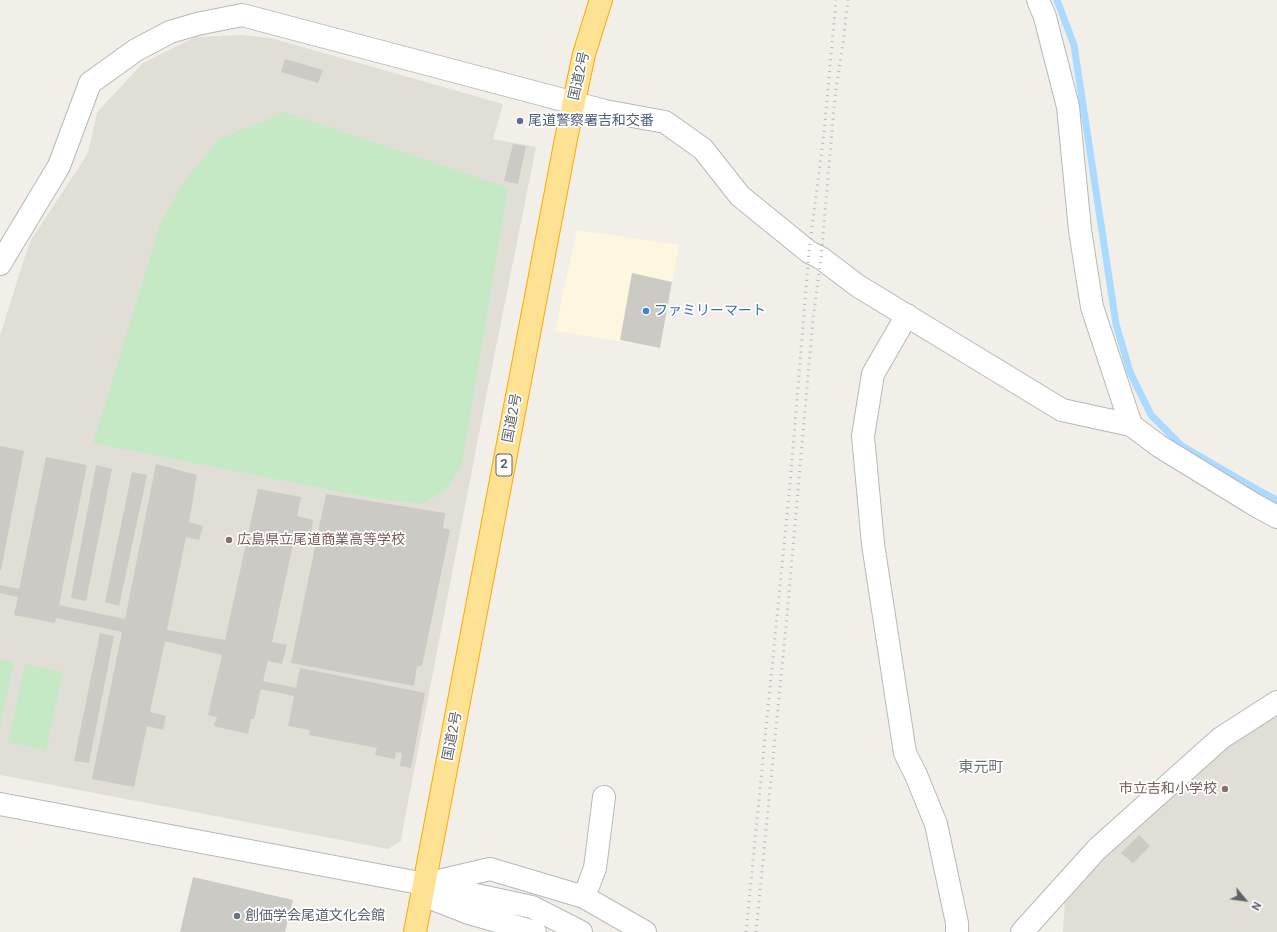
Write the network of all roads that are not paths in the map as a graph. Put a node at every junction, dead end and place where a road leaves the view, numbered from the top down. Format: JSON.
{"nodes":[{"id":1,"x":601,"y":0,"type":"edge"},
{"id":2,"x":1038,"y":0,"type":"edge"},
{"id":3,"x":244,"y":8,"type":"edge"},
{"id":4,"x":574,"y":102,"type":"junction"},
{"id":5,"x":0,"y":264,"type":"edge"},
{"id":6,"x":907,"y":315,"type":"junction"},
{"id":7,"x":1131,"y":425,"type":"junction"},
{"id":8,"x":1277,"y":517,"type":"edge"},
{"id":9,"x":1277,"y":702,"type":"edge"},
{"id":10,"x":604,"y":796,"type":"dead end"},
{"id":11,"x":0,"y":804,"type":"edge"},
{"id":12,"x":425,"y":884,"type":"junction"},
{"id":13,"x":584,"y":897,"type":"junction"},
{"id":14,"x":415,"y":932,"type":"edge"},
{"id":15,"x":534,"y":932,"type":"edge"},
{"id":16,"x":581,"y":932,"type":"edge"},
{"id":17,"x":645,"y":932,"type":"edge"},
{"id":18,"x":957,"y":932,"type":"edge"},
{"id":19,"x":1022,"y":932,"type":"edge"}],
"edges":[{"from":1,"to":4,"type":"highway","name":"国道2号","number":"2"},
{"from":2,"to":7,"type":"street"},
{"from":3,"to":4,"type":"street"},
{"from":3,"to":5,"type":"street"},
{"from":4,"to":6,"type":"street"},
{"from":4,"to":12,"type":"highway","name":"国道2号","number":"2"},
{"from":6,"to":7,"type":"street"},
{"from":6,"to":18,"type":"street"},
{"from":7,"to":8,"type":"street"},
{"from":9,"to":19,"type":"street"},
{"from":10,"to":13,"type":"street"},
{"from":11,"to":12,"type":"street"},
{"from":12,"to":13,"type":"street"},
{"from":12,"to":14,"type":"highway","name":"国道2号","number":"2"},
{"from":12,"to":15,"type":"street"},
{"from":12,"to":16,"type":"street"},
{"from":13,"to":17,"type":"street"}]}
